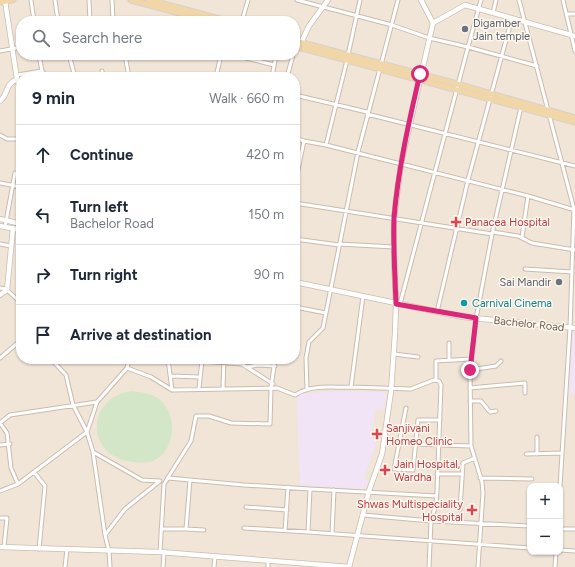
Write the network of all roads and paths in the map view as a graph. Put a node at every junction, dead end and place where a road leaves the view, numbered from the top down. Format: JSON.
{"nodes":[{"id":1,"x":13,"y":0,"type":"edge"},
{"id":2,"x":31,"y":0,"type":"edge"},
{"id":3,"x":55,"y":0,"type":"edge"},
{"id":4,"x":89,"y":0,"type":"edge"},
{"id":5,"x":112,"y":0,"type":"edge"},
{"id":6,"x":133,"y":0,"type":"edge"},
{"id":7,"x":149,"y":0,"type":"edge"},
{"id":8,"x":248,"y":0,"type":"edge"},
{"id":9,"x":297,"y":0,"type":"edge"},
{"id":10,"x":328,"y":0,"type":"edge"},
{"id":11,"x":360,"y":0,"type":"edge"},
{"id":12,"x":398,"y":0,"type":"edge"},
{"id":13,"x":421,"y":0,"type":"edge"},
{"id":14,"x":462,"y":0,"type":"edge"},
{"id":15,"x":480,"y":0,"type":"edge"},
{"id":16,"x":496,"y":0,"type":"edge"},
{"id":17,"x":519,"y":0,"type":"edge"},
{"id":18,"x":563,"y":0,"type":"edge"},
{"id":19,"x":3,"y":2,"type":"edge"},
{"id":20,"x":465,"y":5,"type":"junction"},
{"id":21,"x":322,"y":7,"type":"junction"},
{"id":22,"x":478,"y":9,"type":"junction"},
{"id":23,"x":493,"y":13,"type":"junction"},
{"id":24,"x":567,"y":14,"type":"junction"},
{"id":25,"x":575,"y":14,"type":"edge"},
{"id":26,"x":33,"y":16,"type":"edge"},
{"id":27,"x":57,"y":16,"type":"edge"},
{"id":28,"x":90,"y":16,"type":"edge"},
{"id":29,"x":112,"y":16,"type":"edge"},
{"id":30,"x":191,"y":16,"type":"edge"},
{"id":31,"x":208,"y":16,"type":"edge"},
{"id":32,"x":243,"y":16,"type":"edge"},
{"id":33,"x":356,"y":16,"type":"junction"},
{"id":34,"x":512,"y":18,"type":"junction"},
{"id":35,"x":525,"y":22,"type":"junction"},
{"id":36,"x":434,"y":23,"type":"junction"},
{"id":37,"x":392,"y":25,"type":"junction"},
{"id":38,"x":573,"y":35,"type":"edge"},
{"id":39,"x":429,"y":38,"type":"junction"},
{"id":40,"x":301,"y":43,"type":"joint"},
{"id":41,"x":300,"y":46,"type":"edge"},
{"id":42,"x":468,"y":47,"type":"junction"},
{"id":43,"x":16,"y":48,"type":"edge"},
{"id":44,"x":13,"y":49,"type":"junction"},
{"id":45,"x":0,"y":51,"type":"edge"},
{"id":46,"x":575,"y":51,"type":"edge"},
{"id":47,"x":502,"y":56,"type":"junction"},
{"id":48,"x":348,"y":57,"type":"junction"},
{"id":49,"x":40,"y":60,"type":"edge"},
{"id":50,"x":71,"y":60,"type":"edge"},
{"id":51,"x":126,"y":60,"type":"edge"},
{"id":52,"x":220,"y":60,"type":"edge"},
{"id":53,"x":254,"y":60,"type":"edge"},
{"id":54,"x":275,"y":60,"type":"edge"},
{"id":55,"x":291,"y":60,"type":"edge"},
{"id":56,"x":274,"y":65,"type":"junction"},
{"id":57,"x":380,"y":66,"type":"junction"},
{"id":58,"x":537,"y":66,"type":"junction"},
{"id":59,"x":42,"y":71,"type":"joint"},
{"id":60,"x":38,"y":72,"type":"edge"},
{"id":61,"x":74,"y":72,"type":"edge"},
{"id":62,"x":128,"y":72,"type":"edge"},
{"id":63,"x":217,"y":72,"type":"edge"},
{"id":64,"x":273,"y":72,"type":"edge"},
{"id":65,"x":288,"y":72,"type":"edge"},
{"id":66,"x":420,"y":76,"type":"junction"},
{"id":67,"x":16,"y":78,"type":"joint"},
{"id":68,"x":457,"y":86,"type":"junction"},
{"id":69,"x":300,"y":96,"type":"edge"},
{"id":70,"x":491,"y":96,"type":"junction"},
{"id":71,"x":0,"y":101,"type":"edge"},
{"id":72,"x":335,"y":105,"type":"junction"},
{"id":73,"x":521,"y":107,"type":"junction"},
{"id":74,"x":367,"y":113,"type":"junction"},
{"id":75,"x":549,"y":113,"type":"junction"},
{"id":76,"x":575,"y":118,"type":"edge"},
{"id":77,"x":575,"y":122,"type":"edge"},
{"id":78,"x":409,"y":125,"type":"junction"},
{"id":79,"x":444,"y":133,"type":"junction"},
{"id":80,"x":0,"y":135,"type":"edge"},
{"id":81,"x":16,"y":139,"type":"edge"},
{"id":82,"x":300,"y":140,"type":"edge"},
{"id":83,"x":304,"y":141,"type":"junction"},
{"id":84,"x":479,"y":141,"type":"junction"},
{"id":85,"x":326,"y":145,"type":"junction"},
{"id":86,"x":510,"y":149,"type":"junction"},
{"id":87,"x":358,"y":152,"type":"junction"},
{"id":88,"x":300,"y":160,"type":"edge"},
{"id":89,"x":562,"y":162,"type":"junction"},
{"id":90,"x":401,"y":163,"type":"junction"},
{"id":91,"x":575,"y":166,"type":"edge"},
{"id":92,"x":435,"y":171,"type":"junction"},
{"id":93,"x":16,"y":173,"type":"edge"},
{"id":94,"x":468,"y":180,"type":"junction"},
{"id":95,"x":0,"y":183,"type":"edge"},
{"id":96,"x":13,"y":186,"type":"junction"},
{"id":97,"x":16,"y":186,"type":"edge"},
{"id":98,"x":502,"y":189,"type":"junction"},
{"id":99,"x":528,"y":196,"type":"junction"},
{"id":100,"x":300,"y":204,"type":"edge"},
{"id":101,"x":575,"y":209,"type":"edge"},
{"id":102,"x":345,"y":212,"type":"junction"},
{"id":103,"x":394,"y":218,"type":"junction"},
{"id":104,"x":0,"y":220,"type":"edge"},
{"id":105,"x":6,"y":221,"type":"junction"},
{"id":106,"x":421,"y":222,"type":"junction"},
{"id":107,"x":16,"y":223,"type":"edge"},
{"id":108,"x":3,"y":226,"type":"edge"},
{"id":109,"x":13,"y":228,"type":"junction"},
{"id":110,"x":456,"y":228,"type":"junction"},
{"id":111,"x":16,"y":229,"type":"edge"},
{"id":112,"x":492,"y":233,"type":"junction"},
{"id":113,"x":522,"y":237,"type":"junction"},
{"id":114,"x":300,"y":240,"type":"edge"},
{"id":115,"x":0,"y":244,"type":"edge"},
{"id":116,"x":339,"y":244,"type":"junction"},
{"id":117,"x":11,"y":246,"type":"junction"},
{"id":118,"x":394,"y":247,"type":"junction"},
{"id":119,"x":574,"y":250,"type":"edge"},
{"id":120,"x":525,"y":270,"type":"dead end"},
{"id":121,"x":572,"y":272,"type":"junction"},
{"id":122,"x":300,"y":283,"type":"edge"},
{"id":123,"x":0,"y":288,"type":"edge"},
{"id":124,"x":7,"y":289,"type":"junction"},
{"id":125,"x":330,"y":289,"type":"junction"},
{"id":126,"x":0,"y":295,"type":"edge"},
{"id":127,"x":363,"y":296,"type":"junction"},
{"id":128,"x":16,"y":297,"type":"edge"},
{"id":129,"x":398,"y":304,"type":"junction"},
{"id":130,"x":300,"y":309,"type":"edge"},
{"id":131,"x":437,"y":312,"type":"junction"},
{"id":132,"x":326,"y":313,"type":"junction"},
{"id":133,"x":476,"y":318,"type":"junction"},
{"id":134,"x":572,"y":328,"type":"edge"},
{"id":135,"x":449,"y":343,"type":"dead end"},
{"id":136,"x":16,"y":344,"type":"edge"},
{"id":137,"x":394,"y":354,"type":"junction"},
{"id":138,"x":418,"y":357,"type":"dead end"},
{"id":139,"x":0,"y":358,"type":"edge"},
{"id":140,"x":471,"y":359,"type":"junction"},
{"id":141,"x":450,"y":360,"type":"junction"},
{"id":142,"x":501,"y":361,"type":"dead end"},
{"id":143,"x":56,"y":364,"type":"edge"},
{"id":144,"x":128,"y":364,"type":"edge"},
{"id":145,"x":169,"y":364,"type":"edge"},
{"id":146,"x":202,"y":364,"type":"edge"},
{"id":147,"x":224,"y":364,"type":"edge"},
{"id":148,"x":242,"y":364,"type":"edge"},
{"id":149,"x":275,"y":366,"type":"joint"},
{"id":150,"x":247,"y":367,"type":"junction"},
{"id":151,"x":127,"y":368,"type":"junction"},
{"id":152,"x":470,"y":370,"type":"junction"},
{"id":153,"x":170,"y":376,"type":"junction"},
{"id":154,"x":200,"y":377,"type":"junction"},
{"id":155,"x":436,"y":380,"type":"junction"},
{"id":156,"x":273,"y":384,"type":"junction"},
{"id":157,"x":199,"y":388,"type":"junction"},
{"id":158,"x":223,"y":388,"type":"junction"},
{"id":159,"x":271,"y":388,"type":"junction"},
{"id":160,"x":277,"y":388,"type":"junction"},
{"id":161,"x":352,"y":388,"type":"junction"},
{"id":162,"x":470,"y":388,"type":"junction"},
{"id":163,"x":392,"y":389,"type":"junction"},
{"id":164,"x":172,"y":390,"type":"junction"},
{"id":165,"x":307,"y":390,"type":"junction"},
{"id":166,"x":525,"y":393,"type":"dead end"},
{"id":167,"x":470,"y":401,"type":"junction"},
{"id":168,"x":97,"y":402,"type":"junction"},
{"id":169,"x":73,"y":405,"type":"junction"},
{"id":170,"x":406,"y":408,"type":"dead end"},
{"id":171,"x":496,"y":411,"type":"dead end"},
{"id":172,"x":440,"y":420,"type":"junction"},
{"id":173,"x":0,"y":423,"type":"edge"},
{"id":174,"x":87,"y":432,"type":"junction"},
{"id":175,"x":537,"y":437,"type":"dead end"},
{"id":176,"x":384,"y":443,"type":"junction"},
{"id":177,"x":10,"y":444,"type":"junction"},
{"id":178,"x":400,"y":444,"type":"junction"},
{"id":179,"x":0,"y":445,"type":"edge"},
{"id":180,"x":416,"y":445,"type":"junction"},
{"id":181,"x":439,"y":445,"type":"junction"},
{"id":182,"x":471,"y":446,"type":"junction"},
{"id":183,"x":93,"y":452,"type":"junction"},
{"id":184,"x":562,"y":452,"type":"junction"},
{"id":185,"x":526,"y":454,"type":"dead end"},
{"id":186,"x":537,"y":454,"type":"junction"},
{"id":187,"x":475,"y":458,"type":"junction"},
{"id":188,"x":34,"y":472,"type":"junction"},
{"id":189,"x":437,"y":474,"type":"junction"},
{"id":190,"x":462,"y":474,"type":"junction"},
{"id":191,"x":480,"y":478,"type":"junction"},
{"id":192,"x":532,"y":479,"type":"dead end"},
{"id":193,"x":190,"y":480,"type":"junction"},
{"id":194,"x":560,"y":483,"type":"edge"},
{"id":195,"x":18,"y":484,"type":"junction"},
{"id":196,"x":164,"y":484,"type":"junction"},
{"id":197,"x":288,"y":487,"type":"junction"},
{"id":198,"x":310,"y":489,"type":"junction"},
{"id":199,"x":334,"y":490,"type":"junction"},
{"id":200,"x":0,"y":491,"type":"edge"},
{"id":201,"x":369,"y":491,"type":"junction"},
{"id":202,"x":437,"y":496,"type":"junction"},
{"id":203,"x":246,"y":507,"type":"dead end"},
{"id":204,"x":287,"y":510,"type":"junction"},
{"id":205,"x":460,"y":510,"type":"dead end"},
{"id":206,"x":363,"y":514,"type":"junction"},
{"id":207,"x":0,"y":518,"type":"edge"},
{"id":208,"x":431,"y":521,"type":"junction"},
{"id":209,"x":482,"y":523,"type":"junction"},
{"id":210,"x":527,"y":526,"type":"edge"},
{"id":211,"x":244,"y":528,"type":"dead end"},
{"id":212,"x":161,"y":529,"type":"junction"},
{"id":213,"x":186,"y":529,"type":"junction"},
{"id":214,"x":564,"y":529,"type":"dead end"},
{"id":215,"x":575,"y":529,"type":"edge"},
{"id":216,"x":204,"y":530,"type":"dead end"},
{"id":217,"x":285,"y":531,"type":"junction"},
{"id":218,"x":308,"y":532,"type":"junction"},
{"id":219,"x":332,"y":534,"type":"junction"},
{"id":220,"x":105,"y":535,"type":"junction"},
{"id":221,"x":357,"y":536,"type":"junction"},
{"id":222,"x":430,"y":542,"type":"junction"},
{"id":223,"x":480,"y":545,"type":"junction"},
{"id":224,"x":2,"y":547,"type":"edge"},
{"id":225,"x":527,"y":548,"type":"edge"},
{"id":226,"x":39,"y":549,"type":"junction"},
{"id":227,"x":67,"y":549,"type":"junction"},
{"id":228,"x":563,"y":550,"type":"edge"},
{"id":229,"x":109,"y":551,"type":"junction"},
{"id":230,"x":575,"y":551,"type":"edge"},
{"id":231,"x":162,"y":553,"type":"junction"},
{"id":232,"x":556,"y":555,"type":"edge"},
{"id":233,"x":215,"y":557,"type":"junction"},
{"id":234,"x":268,"y":561,"type":"junction"},
{"id":235,"x":64,"y":567,"type":"edge"},
{"id":236,"x":110,"y":567,"type":"edge"},
{"id":237,"x":164,"y":567,"type":"edge"},
{"id":238,"x":214,"y":567,"type":"edge"},
{"id":239,"x":268,"y":567,"type":"edge"},
{"id":240,"x":349,"y":567,"type":"edge"},
{"id":241,"x":429,"y":567,"type":"edge"},
{"id":242,"x":478,"y":567,"type":"edge"},
{"id":243,"x":555,"y":567,"type":"edge"}],
"edges":[{"from":1,"to":19,"type":"main road"},
{"from":2,"to":26,"type":"street"},
{"from":3,"to":27,"type":"street"},
{"from":4,"to":28,"type":"street"},
{"from":5,"to":29,"type":"street"},
{"from":6,"to":30,"type":"main road"},
{"from":7,"to":31,"type":"main road"},
{"from":8,"to":32,"type":"street"},
{"from":9,"to":21,"type":"street"},
{"from":10,"to":21,"type":"street"},
{"from":11,"to":33,"type":"street"},
{"from":12,"to":37,"type":"street"},
{"from":13,"to":36,"type":"street"},
{"from":14,"to":20,"type":"street"},
{"from":15,"to":22,"type":"street"},
{"from":16,"to":23,"type":"street"},
{"from":17,"to":35,"type":"street"},
{"from":18,"to":24,"type":"street"},
{"from":19,"to":44,"type":"street"},
{"from":20,"to":22,"type":"street"},
{"from":20,"to":36,"type":"street"},
{"from":21,"to":33,"type":"street"},
{"from":21,"to":40,"type":"street"},
{"from":22,"to":23,"type":"street"},
{"from":22,"to":42,"type":"street"},
{"from":23,"to":34,"type":"street"},
{"from":24,"to":25,"type":"street"},
{"from":24,"to":38,"type":"street"},
{"from":33,"to":37,"type":"street"},
{"from":33,"to":48,"type":"street"},
{"from":34,"to":35,"type":"street"},
{"from":34,"to":47,"type":"street"},
{"from":35,"to":38,"type":"street"},
{"from":35,"to":58,"type":"street"},
{"from":36,"to":39,"type":"street"},
{"from":37,"to":39,"type":"street"},
{"from":37,"to":57,"type":"street"},
{"from":38,"to":46,"type":"street"},
{"from":39,"to":42,"type":"street"},
{"from":39,"to":66,"type":"street"},
{"from":40,"to":48,"type":"main road"},
{"from":41,"to":48,"type":"main road"},
{"from":42,"to":47,"type":"street"},
{"from":42,"to":68,"type":"street"},
{"from":43,"to":44,"type":"street"},
{"from":44,"to":45,"type":"street"},
{"from":44,"to":67,"type":"street"},
{"from":47,"to":58,"type":"street"},
{"from":47,"to":70,"type":"street"},
{"from":48,"to":57,"type":"main road"},
{"from":48,"to":72,"type":"street"},
{"from":49,"to":59,"type":"street"},
{"from":50,"to":61,"type":"street"},
{"from":51,"to":62,"type":"street"},
{"from":52,"to":63,"type":"street"},
{"from":53,"to":56,"type":"street"},
{"from":54,"to":56,"type":"street"},
{"from":55,"to":65,"type":"street"},
{"from":56,"to":64,"type":"street"},
{"from":57,"to":66,"type":"main road"},
{"from":57,"to":74,"type":"street"},
{"from":58,"to":75,"type":"street"},
{"from":59,"to":60,"type":"street"},
{"from":66,"to":68,"type":"main road"},
{"from":66,"to":78,"type":"street"},
{"from":67,"to":71,"type":"street"},
{"from":68,"to":70,"type":"main road"},
{"from":68,"to":79,"type":"street"},
{"from":69,"to":72,"type":"street"},
{"from":70,"to":73,"type":"main road"},
{"from":70,"to":75,"type":"main road"},
{"from":70,"to":84,"type":"street"},
{"from":72,"to":74,"type":"street"},
{"from":72,"to":85,"type":"street"},
{"from":73,"to":75,"type":"main road"},
{"from":73,"to":86,"type":"street"},
{"from":74,"to":78,"type":"street"},
{"from":74,"to":87,"type":"street"},
{"from":75,"to":76,"type":"main road"},
{"from":75,"to":77,"type":"main road"},
{"from":75,"to":89,"type":"street"},
{"from":78,"to":79,"type":"street"},
{"from":78,"to":90,"type":"street"},
{"from":79,"to":84,"type":"street"},
{"from":79,"to":92,"type":"street"},
{"from":80,"to":81,"type":"street"},
{"from":82,"to":83,"type":"street"},
{"from":83,"to":85,"type":"street"},
{"from":83,"to":88,"type":"street"},
{"from":84,"to":86,"type":"street"},
{"from":84,"to":94,"type":"street"},
{"from":85,"to":87,"type":"street"},
{"from":86,"to":89,"type":"street"},
{"from":86,"to":98,"type":"street"},
{"from":87,"to":90,"type":"street"},
{"from":87,"to":102,"type":"street"},
{"from":89,"to":91,"type":"street"},
{"from":89,"to":101,"type":"street"},
{"from":90,"to":92,"type":"street"},
{"from":90,"to":103,"type":"street"},
{"from":92,"to":94,"type":"street"},
{"from":92,"to":106,"type":"street"},
{"from":93,"to":96,"type":"street"},
{"from":94,"to":98,"type":"street"},
{"from":94,"to":110,"type":"street"},
{"from":95,"to":96,"type":"street"},
{"from":96,"to":97,"type":"street"},
{"from":96,"to":105,"type":"street"},
{"from":98,"to":99,"type":"street"},
{"from":98,"to":112,"type":"street"},
{"from":99,"to":101,"type":"street"},
{"from":99,"to":113,"type":"street"},
{"from":100,"to":102,"type":"street"},
{"from":101,"to":119,"type":"street"},
{"from":102,"to":103,"type":"street"},
{"from":102,"to":116,"type":"street"},
{"from":103,"to":106,"type":"street"},
{"from":103,"to":118,"type":"street"},
{"from":104,"to":105,"type":"street"},
{"from":105,"to":107,"type":"street"},
{"from":105,"to":108,"type":"street"},
{"from":106,"to":110,"type":"street"},
{"from":106,"to":129,"type":"street"},
{"from":108,"to":109,"type":"street"},
{"from":109,"to":111,"type":"street"},
{"from":109,"to":117,"type":"street"},
{"from":110,"to":112,"type":"street"},
{"from":110,"to":131,"type":"street"},
{"from":112,"to":113,"type":"street"},
{"from":112,"to":133,"type":"street"},
{"from":113,"to":119,"type":"street"},
{"from":114,"to":116,"type":"street"},
{"from":115,"to":117,"type":"street"},
{"from":116,"to":118,"type":"street"},
{"from":116,"to":125,"type":"street"},
{"from":117,"to":124,"type":"street"},
{"from":118,"to":129,"type":"street"},
{"from":119,"to":121,"type":"street"},
{"from":120,"to":121,"type":"street"},
{"from":121,"to":134,"type":"street"},
{"from":122,"to":125,"type":"street","name":"Bachelor Road"},
{"from":123,"to":124,"type":"street"},
{"from":124,"to":126,"type":"street"},
{"from":124,"to":128,"type":"street"},
{"from":125,"to":127,"type":"street","name":"Bachelor Road"},
{"from":125,"to":132,"type":"street"},
{"from":127,"to":129,"type":"street","name":"Bachelor Road"},
{"from":127,"to":161,"type":"street"},
{"from":129,"to":131,"type":"street","name":"Bachelor Road"},
{"from":129,"to":137,"type":"street"},
{"from":130,"to":132,"type":"street"},
{"from":131,"to":133,"type":"street","name":"Bachelor Road"},
{"from":132,"to":165,"type":"street"},
{"from":133,"to":134,"type":"street","name":"Bachelor Road"},
{"from":133,"to":140,"type":"street"},
{"from":134,"to":184,"type":"street"},
{"from":135,"to":141,"type":"street"},
{"from":136,"to":139,"type":"street"},
{"from":137,"to":138,"type":"street"},
{"from":137,"to":163,"type":"street"},
{"from":140,"to":141,"type":"street"},
{"from":140,"to":152,"type":"street"},
{"from":141,"to":155,"type":"street"},
{"from":142,"to":152,"type":"street"},
{"from":143,"to":169,"type":"street"},
{"from":144,"to":151,"type":"street"},
{"from":145,"to":153,"type":"street"},
{"from":146,"to":154,"type":"street"},
{"from":147,"to":158,"type":"street"},
{"from":148,"to":150,"type":"street"},
{"from":149,"to":150,"type":"street"},
{"from":149,"to":156,"type":"street"},
{"from":150,"to":156,"type":"street"},
{"from":151,"to":164,"type":"street"},
{"from":151,"to":168,"type":"street"},
{"from":152,"to":162,"type":"street"},
{"from":153,"to":154,"type":"street"},
{"from":153,"to":164,"type":"street"},
{"from":154,"to":157,"type":"street"},
{"from":155,"to":163,"type":"street"},
{"from":155,"to":172,"type":"street"},
{"from":156,"to":159,"type":"street"},
{"from":156,"to":160,"type":"street"},
{"from":157,"to":158,"type":"street"},
{"from":157,"to":164,"type":"street"},
{"from":158,"to":159,"type":"street"},
{"from":159,"to":160,"type":"street"},
{"from":159,"to":196,"type":"street"},
{"from":160,"to":165,"type":"street"},
{"from":161,"to":163,"type":"street"},
{"from":161,"to":165,"type":"street"},
{"from":162,"to":166,"type":"street"},
{"from":162,"to":167,"type":"street"},
{"from":163,"to":176,"type":"street"},
{"from":167,"to":171,"type":"street"},
{"from":167,"to":182,"type":"street"},
{"from":168,"to":169,"type":"street"},
{"from":168,"to":174,"type":"street"},
{"from":169,"to":173,"type":"street"},
{"from":169,"to":174,"type":"street"},
{"from":170,"to":178,"type":"street"},
{"from":172,"to":180,"type":"street"},
{"from":172,"to":181,"type":"street"},
{"from":173,"to":177,"type":"street"},
{"from":174,"to":183,"type":"street"},
{"from":174,"to":188,"type":"street"},
{"from":175,"to":186,"type":"street"},
{"from":176,"to":178,"type":"street"},
{"from":176,"to":201,"type":"street"},
{"from":177,"to":179,"type":"street"},
{"from":177,"to":195,"type":"street"},
{"from":178,"to":180,"type":"street"},
{"from":178,"to":180,"type":"street"},
{"from":180,"to":181,"type":"street"},
{"from":181,"to":182,"type":"street"},
{"from":181,"to":189,"type":"street"},
{"from":182,"to":187,"type":"street"},
{"from":183,"to":220,"type":"street"},
{"from":183,"to":220,"type":"street"},
{"from":184,"to":186,"type":"street"},
{"from":184,"to":194,"type":"street"},
{"from":185,"to":186,"type":"street"},
{"from":187,"to":190,"type":"street"},
{"from":187,"to":191,"type":"street"},
{"from":188,"to":195,"type":"street"},
{"from":188,"to":226,"type":"street"},
{"from":189,"to":190,"type":"street"},
{"from":189,"to":202,"type":"street"},
{"from":190,"to":205,"type":"street"},
{"from":191,"to":192,"type":"street"},
{"from":191,"to":209,"type":"street"},
{"from":193,"to":196,"type":"street"},
{"from":193,"to":197,"type":"street"},
{"from":193,"to":213,"type":"street"},
{"from":195,"to":200,"type":"street"},
{"from":196,"to":212,"type":"street"},
{"from":197,"to":198,"type":"street"},
{"from":197,"to":204,"type":"street"},
{"from":198,"to":199,"type":"street"},
{"from":198,"to":218,"type":"street"},
{"from":199,"to":201,"type":"street"},
{"from":199,"to":219,"type":"street"},
{"from":201,"to":202,"type":"street"},
{"from":201,"to":206,"type":"street"},
{"from":202,"to":208,"type":"street"},
{"from":203,"to":204,"type":"street"},
{"from":204,"to":217,"type":"street"},
{"from":206,"to":208,"type":"street"},
{"from":206,"to":221,"type":"street"},
{"from":207,"to":224,"type":"street"},
{"from":208,"to":209,"type":"street"},
{"from":208,"to":222,"type":"street"},
{"from":209,"to":210,"type":"street"},
{"from":209,"to":223,"type":"street"},
{"from":211,"to":217,"type":"street"},
{"from":212,"to":213,"type":"street"},
{"from":212,"to":231,"type":"street"},
{"from":213,"to":216,"type":"street"},
{"from":214,"to":215,"type":"street"},
{"from":217,"to":218,"type":"street"},
{"from":218,"to":219,"type":"street"},
{"from":219,"to":221,"type":"street"},
{"from":220,"to":229,"type":"street"},
{"from":221,"to":222,"type":"street"},
{"from":221,"to":240,"type":"street"},
{"from":222,"to":223,"type":"street"},
{"from":222,"to":241,"type":"street"},
{"from":223,"to":225,"type":"street"},
{"from":223,"to":242,"type":"street"},
{"from":224,"to":226,"type":"street"},
{"from":226,"to":227,"type":"street"},
{"from":227,"to":229,"type":"street"},
{"from":227,"to":235,"type":"street"},
{"from":228,"to":230,"type":"street"},
{"from":229,"to":231,"type":"street"},
{"from":229,"to":236,"type":"street"},
{"from":231,"to":233,"type":"street"},
{"from":231,"to":237,"type":"street"},
{"from":232,"to":243,"type":"street"},
{"from":233,"to":234,"type":"street"},
{"from":233,"to":238,"type":"street"},
{"from":234,"to":239,"type":"street"},
{"from":234,"to":240,"type":"street"}]}
